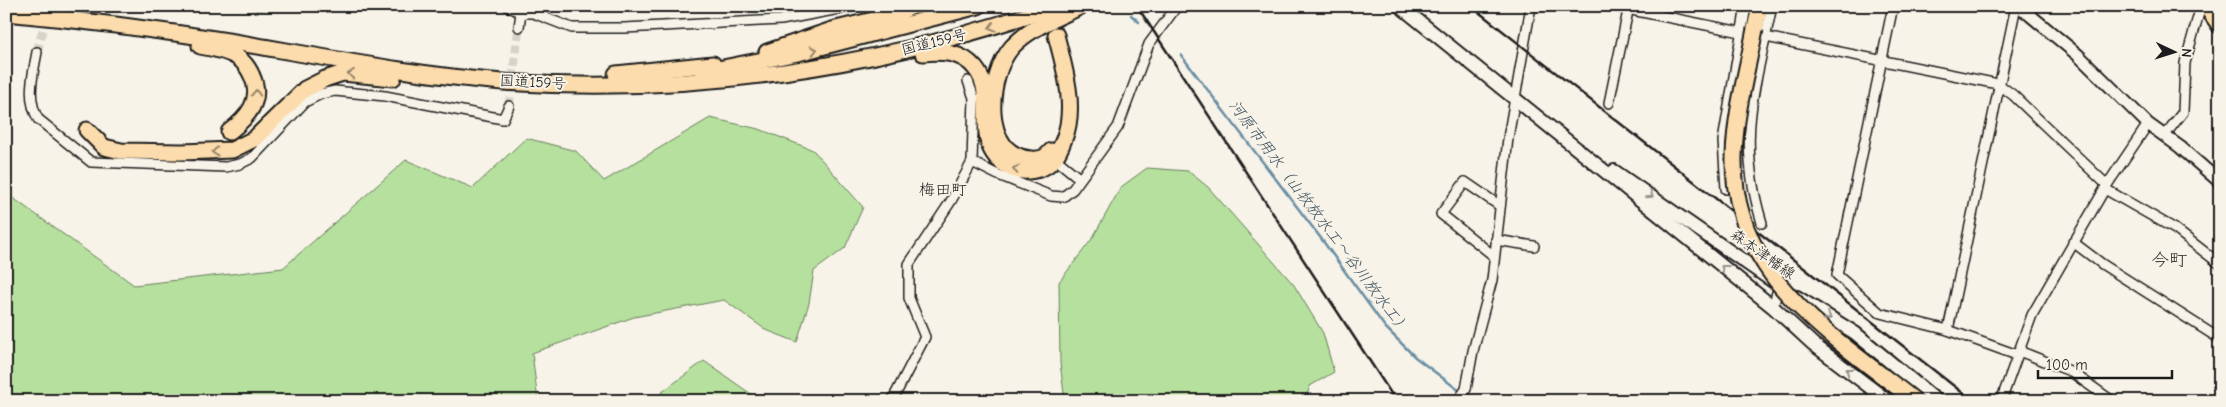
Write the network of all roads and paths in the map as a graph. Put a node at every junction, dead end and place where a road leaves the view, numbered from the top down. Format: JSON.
{"nodes":[{"id":1,"x":508,"y":6,"type":"edge"},
{"id":2,"x":855,"y":6,"type":"edge"},
{"id":3,"x":912,"y":6,"type":"edge"},
{"id":4,"x":978,"y":6,"type":"edge"},
{"id":5,"x":1055,"y":6,"type":"edge"},
{"id":6,"x":1081,"y":6,"type":"edge"},
{"id":7,"x":1177,"y":6,"type":"edge"},
{"id":8,"x":1400,"y":6,"type":"edge"},
{"id":9,"x":1531,"y":6,"type":"edge"},
{"id":10,"x":1612,"y":6,"type":"edge"},
{"id":11,"x":1746,"y":6,"type":"edge"},
{"id":12,"x":1760,"y":6,"type":"edge"},
{"id":13,"x":1772,"y":6,"type":"edge"},
{"id":14,"x":1893,"y":6,"type":"edge"},
{"id":15,"x":2201,"y":6,"type":"edge"},
{"id":16,"x":2206,"y":6,"type":"edge"},
{"id":17,"x":2020,"y":7,"type":"edge"},
{"id":18,"x":1628,"y":8,"type":"edge"},
{"id":19,"x":9,"y":12,"type":"edge"},
{"id":20,"x":521,"y":13,"type":"junction"},
{"id":21,"x":2220,"y":26,"type":"edge"},
{"id":22,"x":519,"y":27,"type":"tunnel mouth"},
{"id":23,"x":1754,"y":33,"type":"junction"},
{"id":24,"x":1053,"y":35,"type":"dead end"},
{"id":25,"x":37,"y":52,"type":"tunnel mouth"},
{"id":26,"x":1881,"y":61,"type":"junction"},
{"id":27,"x":575,"y":79,"type":"junction"},
{"id":28,"x":503,"y":82,"type":"junction"},
{"id":29,"x":968,"y":82,"type":"dead end"},
{"id":30,"x":660,"y":84,"type":"junction"},
{"id":31,"x":1998,"y":84,"type":"junction"},
{"id":32,"x":1515,"y":100,"type":"junction"},
{"id":33,"x":1609,"y":103,"type":"dead end"},
{"id":34,"x":510,"y":106,"type":"dead end"},
{"id":35,"x":2148,"y":124,"type":"junction"},
{"id":36,"x":87,"y":130,"type":"dead end"},
{"id":37,"x":229,"y":132,"type":"dead end"},
{"id":38,"x":2165,"y":135,"type":"junction"},
{"id":39,"x":1566,"y":140,"type":"junction"},
{"id":40,"x":1052,"y":156,"type":"junction"},
{"id":41,"x":972,"y":162,"type":"junction"},
{"id":42,"x":1724,"y":175,"type":"junction"},
{"id":43,"x":1750,"y":175,"type":"junction"},
{"id":44,"x":1079,"y":178,"type":"junction"},
{"id":45,"x":2220,"y":182,"type":"edge"},
{"id":46,"x":2106,"y":187,"type":"junction"},
{"id":47,"x":1726,"y":189,"type":"dead end"},
{"id":48,"x":1500,"y":206,"type":"junction"},
{"id":49,"x":1762,"y":223,"type":"dead end"},
{"id":50,"x":1496,"y":240,"type":"junction"},
{"id":51,"x":2073,"y":242,"type":"junction"},
{"id":52,"x":1534,"y":246,"type":"dead end"},
{"id":53,"x":1494,"y":256,"type":"junction"},
{"id":54,"x":2220,"y":264,"type":"edge"},
{"id":55,"x":1779,"y":285,"type":"junction"},
{"id":56,"x":1773,"y":307,"type":"junction"},
{"id":57,"x":1948,"y":330,"type":"junction"},
{"id":58,"x":2220,"y":339,"type":"edge"},
{"id":59,"x":2018,"y":353,"type":"junction"},
{"id":60,"x":1896,"y":366,"type":"junction"},
{"id":61,"x":1461,"y":396,"type":"edge"},
{"id":62,"x":1887,"y":400,"type":"edge"},
{"id":63,"x":892,"y":401,"type":"edge"},
{"id":64,"x":1915,"y":401,"type":"edge"},
{"id":65,"x":1938,"y":401,"type":"edge"},
{"id":66,"x":2001,"y":401,"type":"edge"},
{"id":67,"x":2112,"y":401,"type":"edge"}],
"edges":[{"from":1,"to":20,"type":"street"},
{"from":2,"to":20,"type":"street"},
{"from":3,"to":27,"type":"highway"},
{"from":27,"to":4,"type":"highway","name":"国道159号","one_way":true},
{"from":5,"to":30,"type":"highway","name":"国道159号","one_way":true},
{"from":6,"to":40,"type":"highway"},
{"from":7,"to":44,"type":"street"},
{"from":8,"to":32,"type":"main road","name":"森本津幡線"},
{"from":9,"to":32,"type":"street"},
{"from":10,"to":18,"type":"street"},
{"from":11,"to":23,"type":"street"},
{"from":12,"to":23,"type":"highway"},
{"from":13,"to":23,"type":"street"},
{"from":14,"to":26,"type":"street"},
{"from":15,"to":38,"type":"street"},
{"from":16,"to":21,"type":"highway"},
{"from":17,"to":31,"type":"street"},
{"from":17,"to":35,"type":"street"},
{"from":18,"to":23,"type":"street"},
{"from":18,"to":33,"type":"street"},
{"from":19,"to":27,"type":"highway","name":"国道159号"},
{"from":19,"to":28,"type":"highway","name":"国道159号"},
{"from":37,"to":19,"type":"highway","one_way":true},
{"from":20,"to":22,"type":"street"},
{"from":23,"to":26,"type":"street"},
{"from":23,"to":42,"type":"street"},
{"from":23,"to":43,"type":"street"},
{"from":23,"to":64,"type":"highway","bridge":true},
{"from":24,"to":40,"type":"highway"},
{"from":25,"to":34,"type":"street"},
{"from":26,"to":31,"type":"street"},
{"from":26,"to":57,"type":"street"},
{"from":28,"to":30,"type":"highway","name":"国道159号"},
{"from":28,"to":36,"type":"highway","one_way":true},
{"from":29,"to":41,"type":"street"},
{"from":40,"to":30,"type":"highway","one_way":true},
{"from":31,"to":46,"type":"street"},
{"from":31,"to":57,"type":"street"},
{"from":32,"to":39,"type":"main road","name":"森本津幡線"},
{"from":32,"to":48,"type":"street"},
{"from":35,"to":38,"type":"street"},
{"from":35,"to":46,"type":"street"},
{"from":38,"to":45,"type":"street"},
{"from":39,"to":55,"type":"main road","name":"森本津幡線","one_way":true},
{"from":56,"to":39,"type":"main road","name":"森本津幡線","one_way":true},
{"from":40,"to":44,"type":"street"},
{"from":41,"to":44,"type":"street"},
{"from":41,"to":63,"type":"street"},
{"from":42,"to":43,"type":"street"},
{"from":42,"to":47,"type":"street"},
{"from":43,"to":49,"type":"street"},
{"from":46,"to":51,"type":"street"},
{"from":46,"to":54,"type":"street"},
{"from":48,"to":50,"type":"street"},
{"from":48,"to":53,"type":"street"},
{"from":50,"to":52,"type":"street"},
{"from":50,"to":53,"type":"street"},
{"from":51,"to":58,"type":"street"},
{"from":51,"to":59,"type":"street"},
{"from":53,"to":61,"type":"street"},
{"from":55,"to":56,"type":"street"},
{"from":55,"to":60,"type":"main road","name":"森本津幡線","one_way":true},
{"from":62,"to":56,"type":"main road","name":"森本津幡線","one_way":true},
{"from":57,"to":59,"type":"street"},
{"from":59,"to":66,"type":"street"},
{"from":59,"to":67,"type":"street"},
{"from":60,"to":62,"type":"street"},
{"from":60,"to":65,"type":"main road","name":"森本津幡線"}]}
